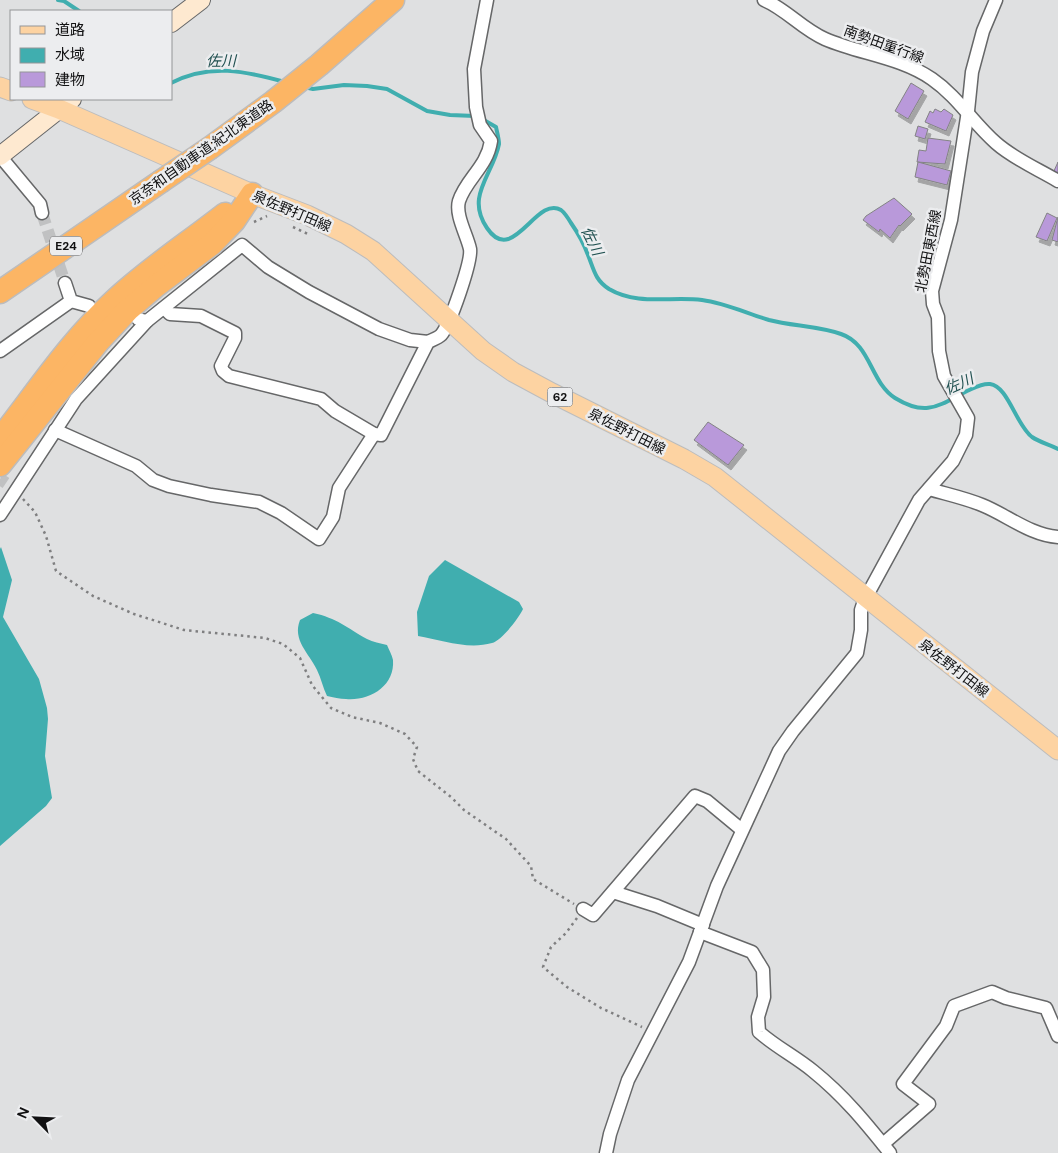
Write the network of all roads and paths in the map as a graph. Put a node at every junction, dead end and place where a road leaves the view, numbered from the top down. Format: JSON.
{"nodes":[{"id":1,"x":201,"y":0,"type":"edge"},
{"id":2,"x":393,"y":0,"type":"edge"},
{"id":3,"x":487,"y":0,"type":"edge"},
{"id":4,"x":764,"y":0,"type":"edge"},
{"id":5,"x":996,"y":0,"type":"edge"},
{"id":6,"x":172,"y":22,"type":"edge"},
{"id":7,"x":39,"y":100,"type":"edge"},
{"id":8,"x":66,"y":104,"type":"edge"},
{"id":9,"x":968,"y":111,"type":"junction"},
{"id":10,"x":0,"y":156,"type":"edge"},
{"id":11,"x":1058,"y":181,"type":"edge"},
{"id":12,"x":252,"y":194,"type":"junction"},
{"id":13,"x":132,"y":201,"type":"junction"},
{"id":14,"x":42,"y":214,"type":"tunnel mouth"},
{"id":15,"x":0,"y":282,"type":"edge"},
{"id":16,"x":66,"y":283,"type":"tunnel mouth"},
{"id":17,"x":0,"y":293,"type":"edge"},
{"id":18,"x":71,"y":301,"type":"junction"},
{"id":19,"x":89,"y":306,"type":"dead end"},
{"id":20,"x":164,"y":308,"type":"junction"},
{"id":21,"x":450,"y":319,"type":"junction"},
{"id":22,"x":428,"y":342,"type":"junction"},
{"id":23,"x":0,"y":352,"type":"edge"},
{"id":24,"x":55,"y":430,"type":"junction"},
{"id":25,"x":374,"y":434,"type":"junction"},
{"id":26,"x":0,"y":439,"type":"edge"},
{"id":27,"x":7,"y":480,"type":"edge"},
{"id":28,"x":929,"y":489,"type":"junction"},
{"id":29,"x":0,"y":514,"type":"edge"},
{"id":30,"x":1058,"y":537,"type":"edge"},
{"id":31,"x":866,"y":598,"type":"junction"},
{"id":32,"x":1058,"y":750,"type":"edge"},
{"id":33,"x":742,"y":830,"type":"junction"},
{"id":34,"x":613,"y":892,"type":"junction"},
{"id":35,"x":583,"y":909,"type":"junction"},
{"id":36,"x":701,"y":928,"type":"junction"},
{"id":37,"x":653,"y":1033,"type":"junction"},
{"id":38,"x":1058,"y":1036,"type":"edge"},
{"id":39,"x":886,"y":1149,"type":"edge"},
{"id":40,"x":606,"y":1153,"type":"edge"}],
"edges":[{"from":1,"to":6,"type":"street"},
{"from":2,"to":13,"type":"highway","name":"京奈和自動車道;紀北東道路","number":"E24","bridge":true},
{"from":3,"to":21,"type":"street"},
{"from":4,"to":9,"type":"street","name":"南勢田重行線"},
{"from":5,"to":9,"type":"street","name":"北勢田東西線"},
{"from":7,"to":8,"type":"main road","name":"泉佐野打田線","number":"62"},
{"from":8,"to":10,"type":"street"},
{"from":8,"to":12,"type":"main road","name":"泉佐野打田線","number":"62"},
{"from":9,"to":11,"type":"street","name":"南勢田重行線"},
{"from":9,"to":28,"type":"street","name":"北勢田東西線"},
{"from":10,"to":14,"type":"street"},
{"from":12,"to":21,"type":"main road","name":"泉佐野打田線","number":"62"},
{"from":12,"to":26,"type":"highway"},
{"from":12,"to":27,"type":"highway"},
{"from":13,"to":15,"type":"highway"},
{"from":13,"to":17,"type":"highway","name":"京奈和自動車道;紀北東道路","number":"E24"},
{"from":16,"to":18,"type":"street"},
{"from":18,"to":19,"type":"street"},
{"from":18,"to":23,"type":"street"},
{"from":20,"to":22,"type":"street"},
{"from":20,"to":24,"type":"street"},
{"from":20,"to":25,"type":"street"},
{"from":21,"to":22,"type":"street"},
{"from":21,"to":31,"type":"main road","name":"泉佐野打田線","number":"62"},
{"from":22,"to":25,"type":"street"},
{"from":24,"to":25,"type":"street"},
{"from":24,"to":27,"type":"street"},
{"from":27,"to":29,"type":"street"},
{"from":27,"to":35,"type":"path"},
{"from":28,"to":30,"type":"street"},
{"from":28,"to":31,"type":"street","name":"北勢田東西線"},
{"from":31,"to":32,"type":"main road","name":"泉佐野打田線","number":"62"},
{"from":31,"to":33,"type":"street","name":"北勢田東西線"},
{"from":33,"to":34,"type":"street"},
{"from":33,"to":36,"type":"street","name":"北勢田東西線"},
{"from":34,"to":35,"type":"street"},
{"from":34,"to":36,"type":"street"},
{"from":35,"to":37,"type":"path"},
{"from":36,"to":37,"type":"street","name":"北勢田東西線"},
{"from":36,"to":39,"type":"street"},
{"from":37,"to":40,"type":"street","name":"北勢田東西線"},
{"from":38,"to":39,"type":"street"}]}
